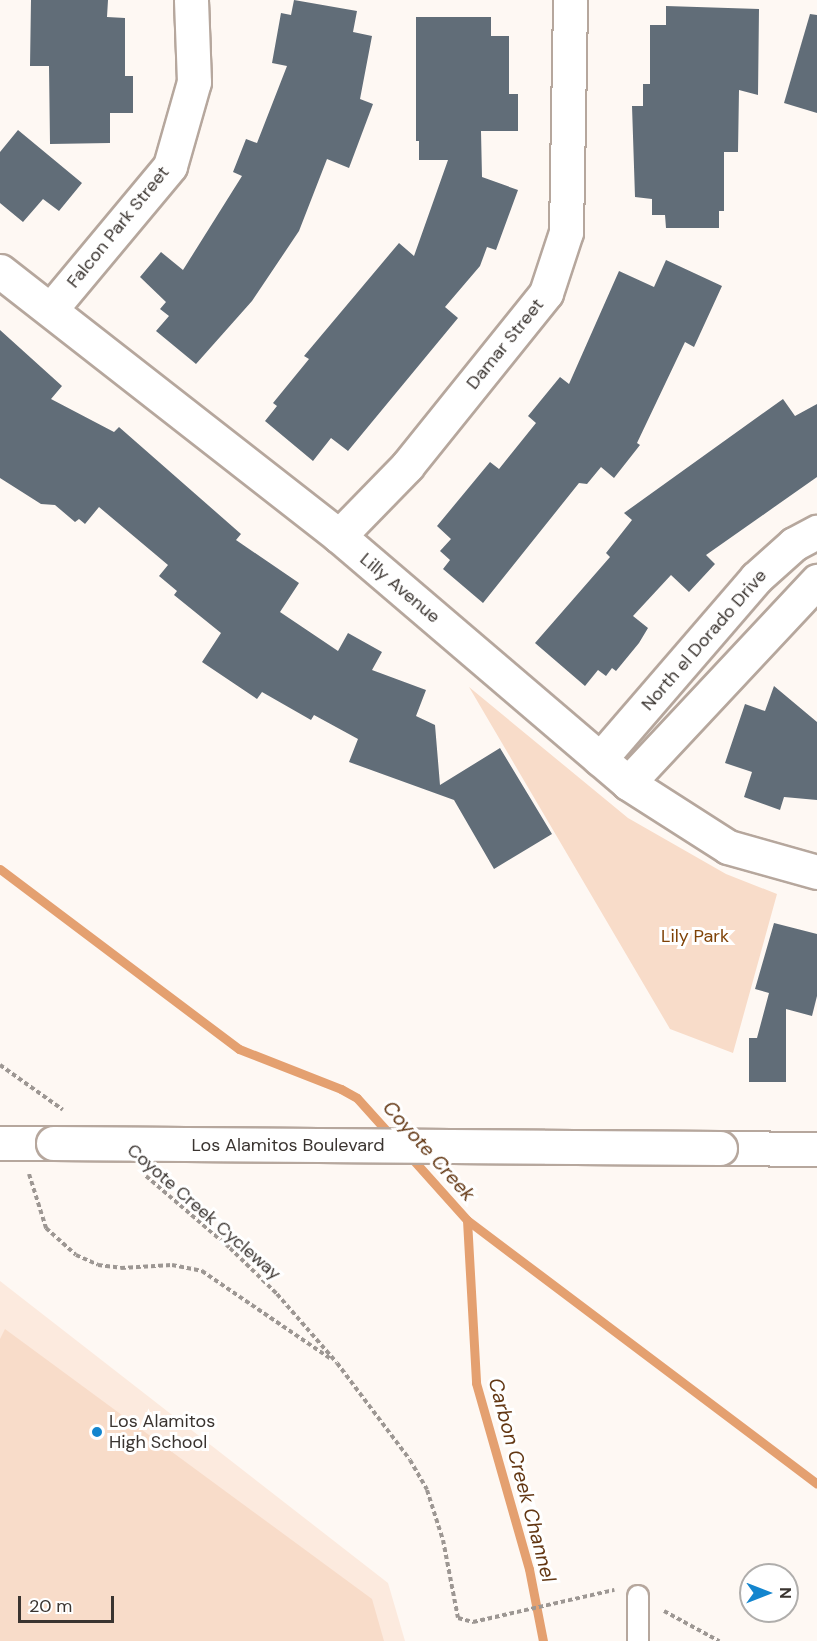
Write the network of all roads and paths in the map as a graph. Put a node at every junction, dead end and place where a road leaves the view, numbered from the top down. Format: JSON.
{"nodes":[{"id":1,"x":191,"y":0,"type":"edge"},
{"id":2,"x":570,"y":0,"type":"edge"},
{"id":3,"x":0,"y":271,"type":"edge"},
{"id":4,"x":51,"y":309,"type":"junction"},
{"id":5,"x":817,"y":532,"type":"edge"},
{"id":6,"x":339,"y":536,"type":"junction"},
{"id":7,"x":756,"y":578,"type":"junction"},
{"id":8,"x":817,"y":581,"type":"edge"},
{"id":9,"x":792,"y":606,"type":"junction"},
{"id":10,"x":600,"y":759,"type":"junction"},
{"id":11,"x":628,"y":783,"type":"junction"},
{"id":12,"x":817,"y":872,"type":"edge"},
{"id":13,"x":0,"y":1065,"type":"edge"},
{"id":14,"x":73,"y":1118,"type":"dead end"},
{"id":15,"x":27,"y":1143,"type":"edge"},
{"id":16,"x":817,"y":1149,"type":"edge"},
{"id":17,"x":136,"y":1168,"type":"dead end"},
{"id":18,"x":337,"y":1363,"type":"junction"},
{"id":19,"x":611,"y":1591,"type":"dead end"},
{"id":20,"x":638,"y":1596,"type":"dead end"},
{"id":21,"x":638,"y":1641,"type":"edge"}],
"edges":[{"from":1,"to":4,"type":"street","name":"Falcon Park Street"},
{"from":2,"to":6,"type":"street","name":"Damar Street"},
{"from":3,"to":4,"type":"street","name":"Lilly Avenue"},
{"from":4,"to":6,"type":"street","name":"Lilly Avenue"},
{"from":5,"to":7,"type":"street","name":"North el Dorado Drive"},
{"from":6,"to":10,"type":"street","name":"Lilly Avenue"},
{"from":7,"to":9,"type":"street"},
{"from":7,"to":10,"type":"street","name":"North el Dorado Drive"},
{"from":8,"to":9,"type":"street"},
{"from":9,"to":11,"type":"street"},
{"from":10,"to":11,"type":"street","name":"Lilly Avenue"},
{"from":11,"to":12,"type":"street","name":"Lilly Avenue"},
{"from":13,"to":14,"type":"path"},
{"from":15,"to":16,"type":"street","name":"Los Alamitos Boulevard","bridge":true},
{"from":15,"to":18,"type":"path"},
{"from":17,"to":18,"type":"path","name":"Coyote Creek Cycleway"},
{"from":18,"to":19,"type":"path","name":"Coyote Creek Cycleway"},
{"from":20,"to":21,"type":"lane"}]}
